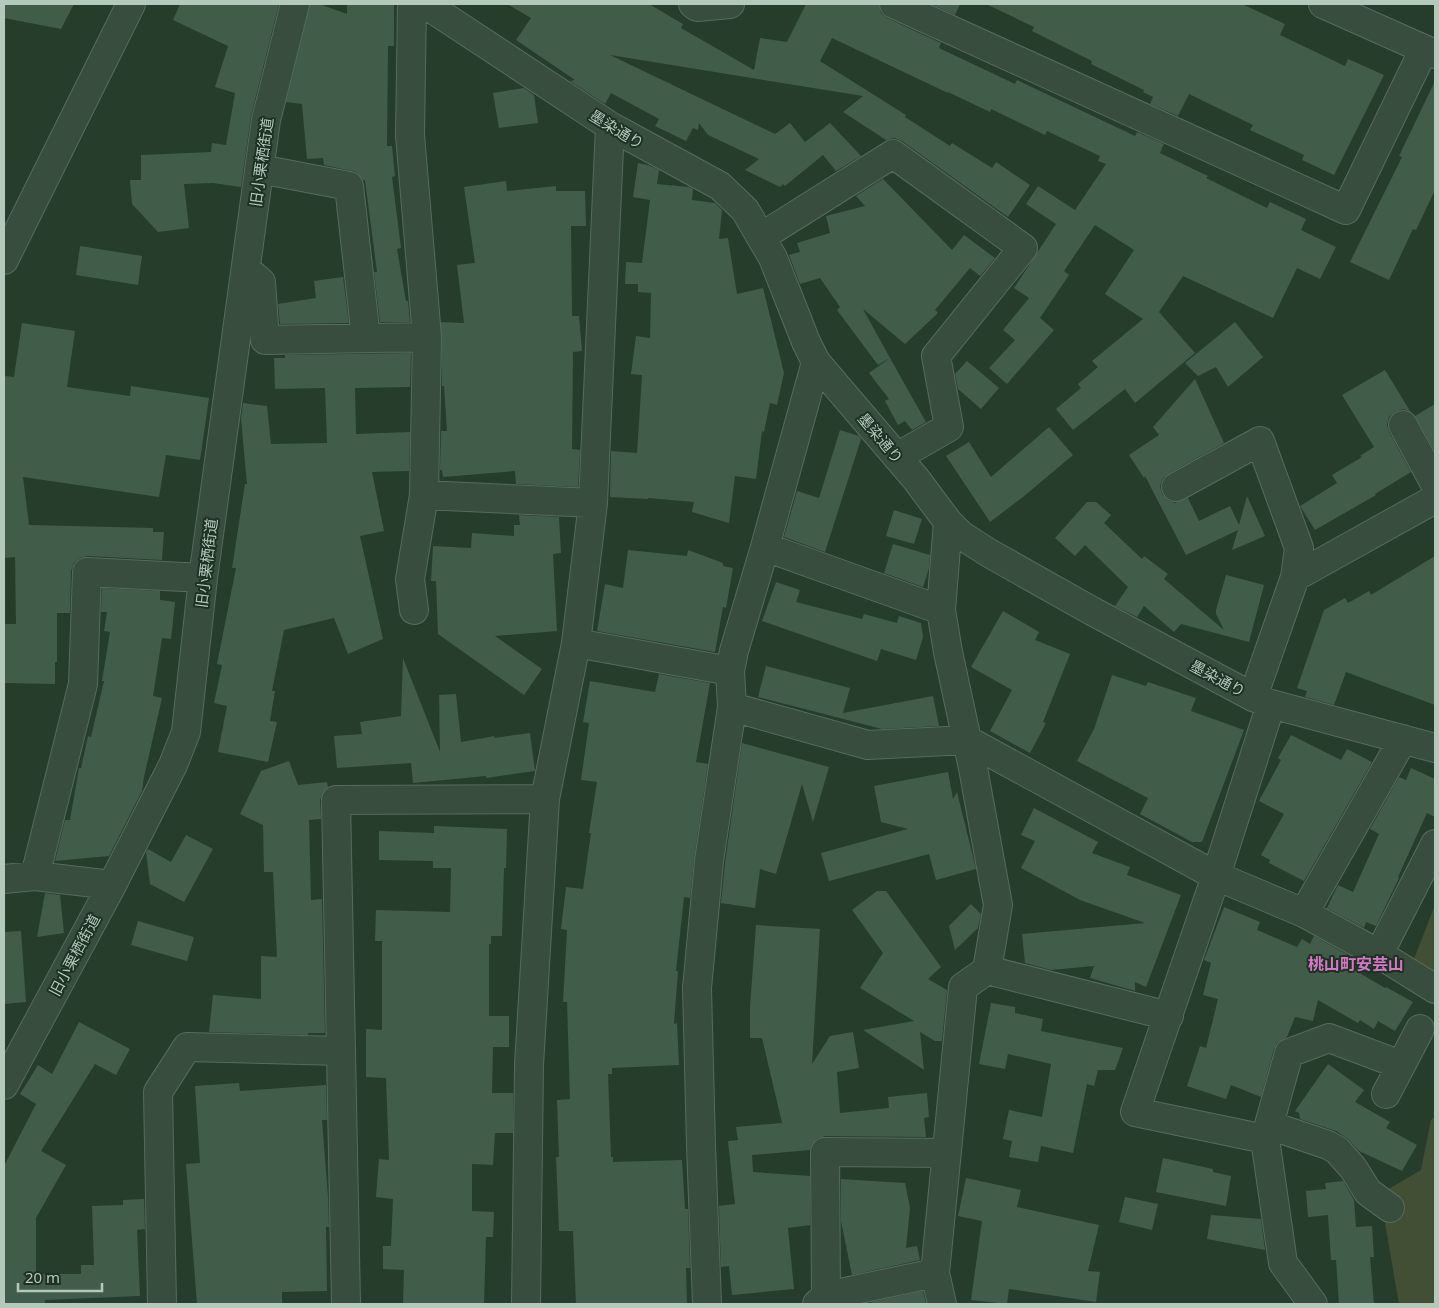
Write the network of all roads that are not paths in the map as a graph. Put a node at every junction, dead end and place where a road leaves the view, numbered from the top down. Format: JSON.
{"nodes":[{"id":1,"x":131,"y":4,"type":"edge"},
{"id":2,"x":295,"y":4,"type":"edge"},
{"id":3,"x":412,"y":4,"type":"edge"},
{"id":4,"x":425,"y":4,"type":"edge"},
{"id":5,"x":693,"y":4,"type":"edge"},
{"id":6,"x":730,"y":4,"type":"edge"},
{"id":7,"x":894,"y":4,"type":"edge"},
{"id":8,"x":1330,"y":5,"type":"edge"},
{"id":9,"x":1430,"y":52,"type":"edge"},
{"id":10,"x":610,"y":126,"type":"junction"},
{"id":11,"x":260,"y":170,"type":"junction"},
{"id":12,"x":761,"y":237,"type":"junction"},
{"id":13,"x":4,"y":260,"type":"edge"},
{"id":14,"x":246,"y":269,"type":"junction"},
{"id":15,"x":427,"y":337,"type":"junction"},
{"id":16,"x":366,"y":338,"type":"junction"},
{"id":17,"x":816,"y":362,"type":"junction"},
{"id":18,"x":1403,"y":425,"type":"dead end"},
{"id":19,"x":896,"y":457,"type":"junction"},
{"id":20,"x":1435,"y":484,"type":"edge"},
{"id":21,"x":1176,"y":486,"type":"dead end"},
{"id":22,"x":424,"y":495,"type":"junction"},
{"id":23,"x":1435,"y":499,"type":"edge"},
{"id":24,"x":593,"y":503,"type":"junction"},
{"id":25,"x":948,"y":522,"type":"junction"},
{"id":26,"x":765,"y":547,"type":"junction"},
{"id":27,"x":1295,"y":576,"type":"junction"},
{"id":28,"x":204,"y":578,"type":"junction"},
{"id":29,"x":414,"y":610,"type":"dead end"},
{"id":30,"x":941,"y":610,"type":"junction"},
{"id":31,"x":576,"y":643,"type":"junction"},
{"id":32,"x":730,"y":671,"type":"junction"},
{"id":33,"x":1262,"y":700,"type":"junction"},
{"id":34,"x":732,"y":707,"type":"junction"},
{"id":35,"x":1403,"y":738,"type":"junction"},
{"id":36,"x":968,"y":740,"type":"junction"},
{"id":37,"x":1435,"y":748,"type":"edge"},
{"id":38,"x":545,"y":799,"type":"junction"},
{"id":39,"x":1435,"y":844,"type":"edge"},
{"id":40,"x":35,"y":876,"type":"junction"},
{"id":41,"x":1216,"y":876,"type":"junction"},
{"id":42,"x":4,"y":879,"type":"edge"},
{"id":43,"x":112,"y":885,"type":"junction"},
{"id":44,"x":1304,"y":913,"type":"junction"},
{"id":45,"x":1379,"y":954,"type":"junction"},
{"id":46,"x":987,"y":970,"type":"junction"},
{"id":47,"x":1435,"y":989,"type":"edge"},
{"id":48,"x":1169,"y":1016,"type":"junction"},
{"id":49,"x":1420,"y":1029,"type":"dead end"},
{"id":50,"x":341,"y":1051,"type":"junction"},
{"id":51,"x":1401,"y":1066,"type":"junction"},
{"id":52,"x":4,"y":1085,"type":"edge"},
{"id":53,"x":1386,"y":1094,"type":"dead end"},
{"id":54,"x":1267,"y":1132,"type":"junction"},
{"id":55,"x":946,"y":1153,"type":"junction"},
{"id":56,"x":1390,"y":1208,"type":"dead end"},
{"id":57,"x":935,"y":1273,"type":"junction"},
{"id":58,"x":822,"y":1300,"type":"edge"},
{"id":59,"x":162,"y":1304,"type":"edge"},
{"id":60,"x":346,"y":1304,"type":"edge"},
{"id":61,"x":526,"y":1304,"type":"edge"},
{"id":62,"x":707,"y":1304,"type":"edge"},
{"id":63,"x":942,"y":1304,"type":"edge"},
{"id":64,"x":1313,"y":1304,"type":"edge"}],
"edges":[{"from":1,"to":13,"type":"street"},
{"from":2,"to":11,"type":"street","name":"旧小栗栖街道"},
{"from":3,"to":15,"type":"street"},
{"from":4,"to":10,"type":"street","name":"墨染通り"},
{"from":5,"to":6,"type":"street"},
{"from":7,"to":9,"type":"street"},
{"from":8,"to":9,"type":"street"},
{"from":10,"to":12,"type":"street","name":"墨染通り"},
{"from":10,"to":24,"type":"street"},
{"from":11,"to":14,"type":"street","name":"旧小栗栖街道"},
{"from":11,"to":16,"type":"street"},
{"from":12,"to":17,"type":"street","name":"墨染通り"},
{"from":12,"to":19,"type":"street"},
{"from":14,"to":16,"type":"street"},
{"from":14,"to":28,"type":"street","name":"旧小栗栖街道"},
{"from":15,"to":16,"type":"street"},
{"from":15,"to":22,"type":"street"},
{"from":17,"to":19,"type":"street","name":"墨染通り"},
{"from":17,"to":26,"type":"street"},
{"from":18,"to":20,"type":"street"},
{"from":19,"to":25,"type":"street","name":"墨染通り"},
{"from":21,"to":27,"type":"street"},
{"from":22,"to":24,"type":"street"},
{"from":22,"to":29,"type":"street"},
{"from":23,"to":27,"type":"street"},
{"from":24,"to":31,"type":"street"},
{"from":25,"to":30,"type":"street"},
{"from":25,"to":33,"type":"street","name":"墨染通り"},
{"from":26,"to":30,"type":"street"},
{"from":26,"to":32,"type":"street"},
{"from":27,"to":33,"type":"street"},
{"from":28,"to":40,"type":"street"},
{"from":28,"to":43,"type":"street","name":"旧小栗栖街道"},
{"from":30,"to":36,"type":"street"},
{"from":31,"to":32,"type":"street"},
{"from":31,"to":38,"type":"street"},
{"from":32,"to":34,"type":"street"},
{"from":33,"to":35,"type":"street","name":"墨染通り"},
{"from":33,"to":41,"type":"street"},
{"from":34,"to":36,"type":"street"},
{"from":34,"to":62,"type":"street"},
{"from":35,"to":37,"type":"street","name":"墨染通り"},
{"from":35,"to":44,"type":"street"},
{"from":36,"to":41,"type":"street"},
{"from":36,"to":46,"type":"street"},
{"from":38,"to":50,"type":"street"},
{"from":38,"to":61,"type":"street"},
{"from":39,"to":45,"type":"street"},
{"from":40,"to":42,"type":"street"},
{"from":40,"to":43,"type":"street"},
{"from":41,"to":44,"type":"street"},
{"from":41,"to":48,"type":"street"},
{"from":43,"to":52,"type":"street","name":"旧小栗栖街道"},
{"from":44,"to":45,"type":"street"},
{"from":45,"to":47,"type":"street"},
{"from":46,"to":48,"type":"street"},
{"from":46,"to":55,"type":"street"},
{"from":48,"to":54,"type":"street"},
{"from":49,"to":51,"type":"street"},
{"from":50,"to":59,"type":"street"},
{"from":50,"to":60,"type":"street"},
{"from":51,"to":53,"type":"street"},
{"from":51,"to":54,"type":"street"},
{"from":54,"to":56,"type":"street"},
{"from":54,"to":64,"type":"street"},
{"from":55,"to":57,"type":"street"},
{"from":55,"to":58,"type":"street"},
{"from":57,"to":58,"type":"street"},
{"from":57,"to":63,"type":"street"}]}
